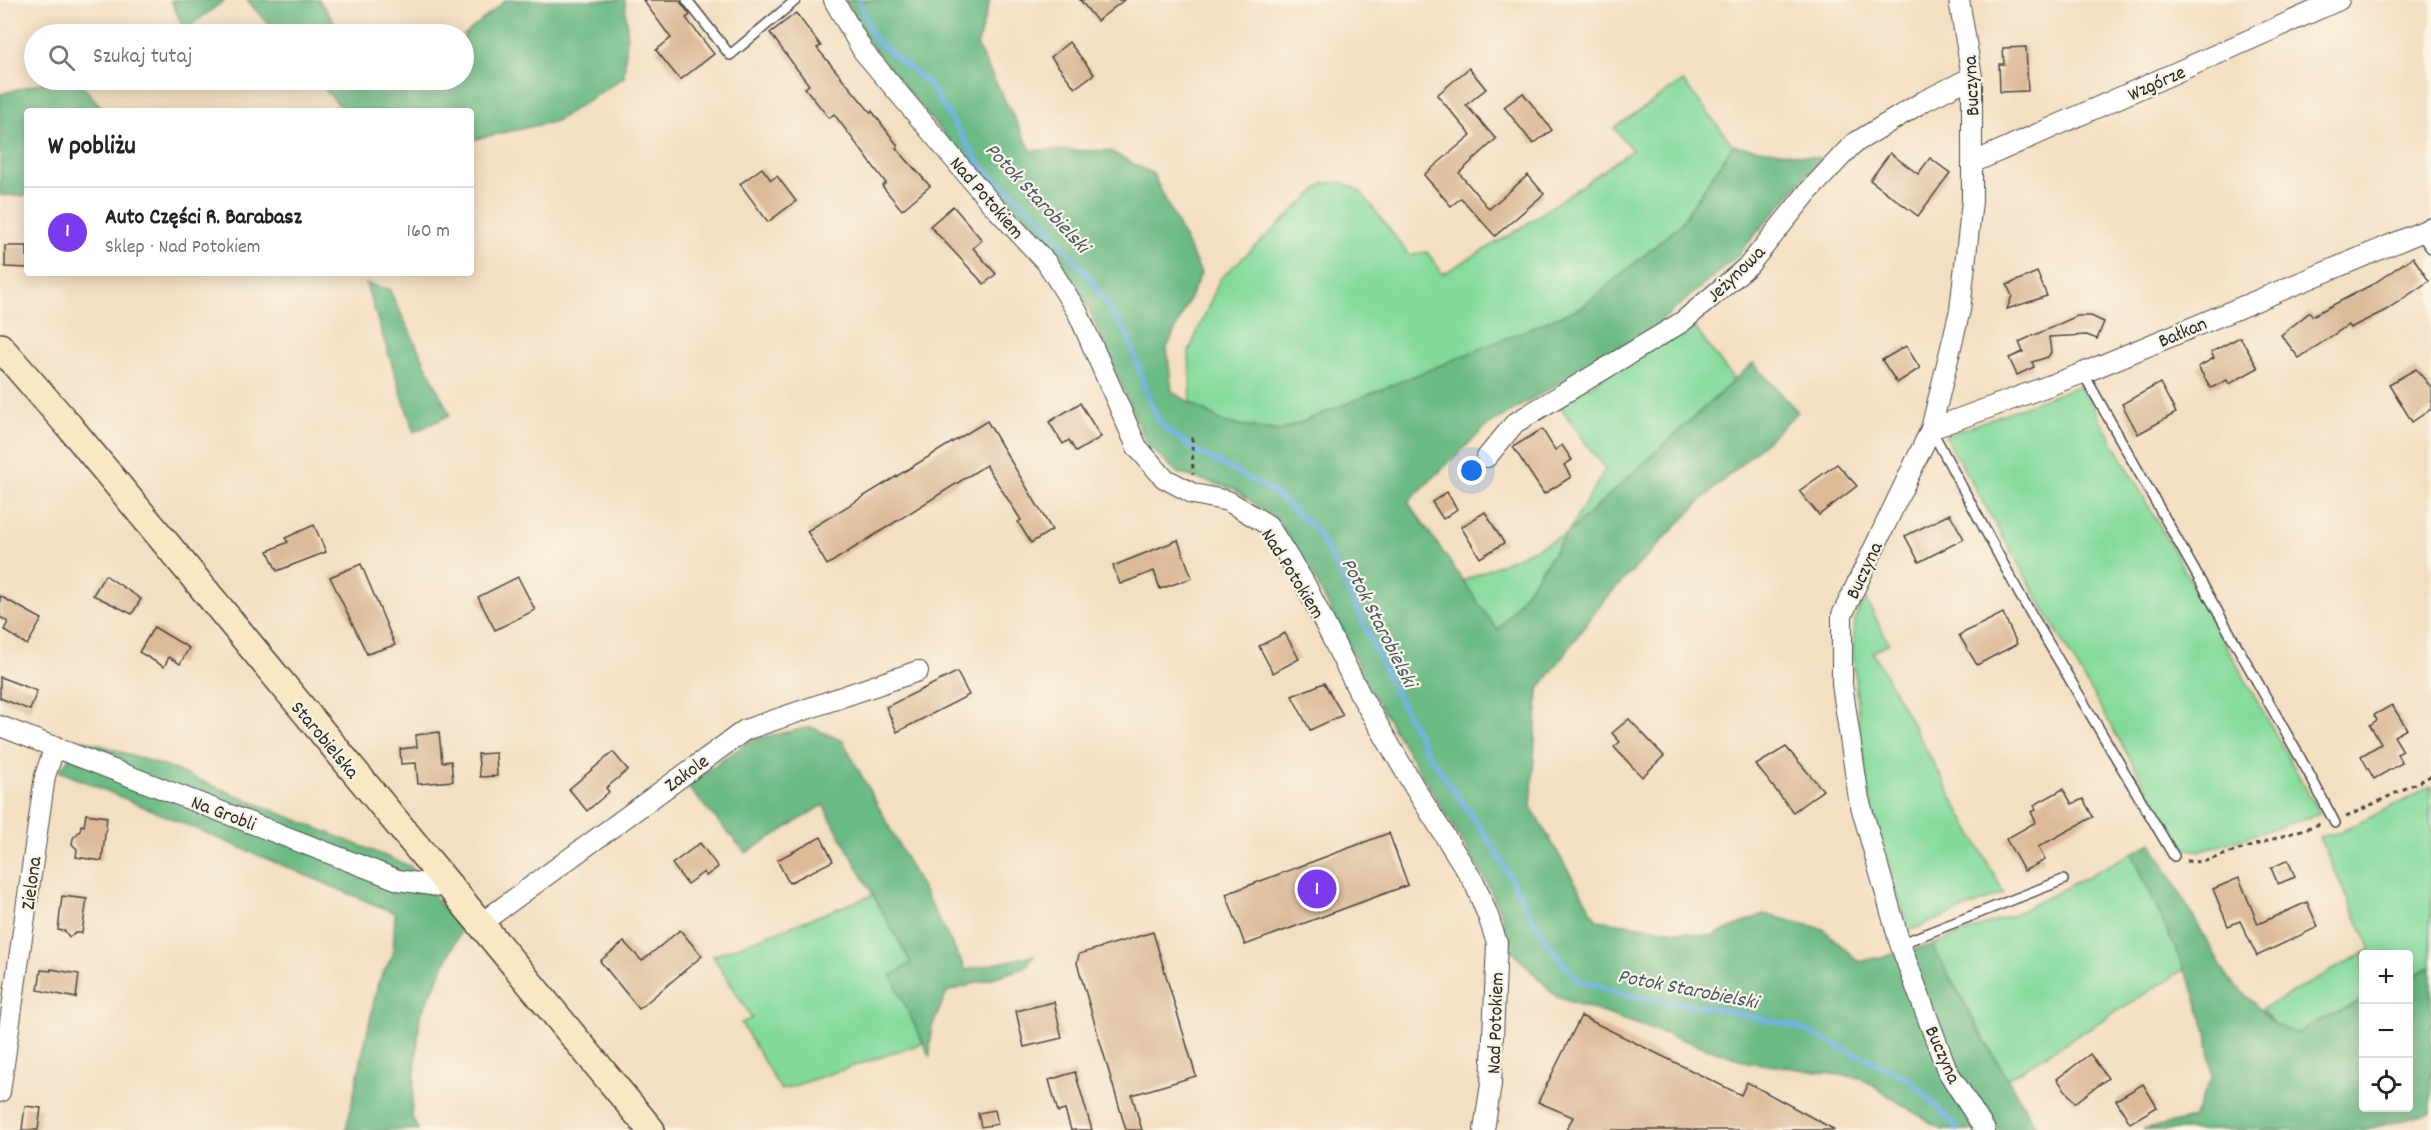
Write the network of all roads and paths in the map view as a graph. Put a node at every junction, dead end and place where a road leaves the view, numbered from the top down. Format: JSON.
{"nodes":[{"id":1,"x":687,"y":0,"type":"edge"},
{"id":2,"x":796,"y":0,"type":"edge"},
{"id":3,"x":834,"y":0,"type":"edge"},
{"id":4,"x":1959,"y":0,"type":"edge"},
{"id":5,"x":2339,"y":0,"type":"edge"},
{"id":6,"x":1972,"y":76,"type":"junction"},
{"id":7,"x":1972,"y":163,"type":"junction"},
{"id":8,"x":2427,"y":236,"type":"edge"},
{"id":9,"x":0,"y":347,"type":"edge"},
{"id":10,"x":2083,"y":372,"type":"junction"},
{"id":11,"x":1931,"y":429,"type":"junction"},
{"id":12,"x":1192,"y":437,"type":"dead end"},
{"id":13,"x":1486,"y":457,"type":"dead end"},
{"id":14,"x":1193,"y":462,"type":"dead end"},
{"id":15,"x":918,"y":671,"type":"dead end"},
{"id":16,"x":0,"y":726,"type":"edge"},
{"id":17,"x":55,"y":746,"type":"junction"},
{"id":18,"x":2431,"y":776,"type":"edge"},
{"id":19,"x":2335,"y":823,"type":"junction"},
{"id":20,"x":2174,"y":856,"type":"joint"},
{"id":21,"x":2063,"y":880,"type":"dead end"},
{"id":22,"x":451,"y":888,"type":"junction"},
{"id":23,"x":480,"y":924,"type":"junction"},
{"id":24,"x":1900,"y":944,"type":"junction"},
{"id":25,"x":0,"y":1092,"type":"edge"},
{"id":26,"x":651,"y":1130,"type":"edge"},
{"id":27,"x":1484,"y":1130,"type":"edge"},
{"id":28,"x":1985,"y":1130,"type":"edge"}],
"edges":[{"from":1,"to":2,"type":"lane"},
{"from":3,"to":27,"type":"street","name":"Nad Potokiem"},
{"from":4,"to":6,"type":"street","name":"Buczyna"},
{"from":5,"to":7,"type":"street","name":"Wzgórze"},
{"from":6,"to":7,"type":"street","name":"Buczyna"},
{"from":6,"to":13,"type":"street","name":"Jeżynowa"},
{"from":7,"to":11,"type":"street","name":"Buczyna"},
{"from":8,"to":10,"type":"street","name":"Bałkan"},
{"from":9,"to":22,"type":"street","name":"Starobielska"},
{"from":10,"to":11,"type":"street","name":"Bałkan"},
{"from":10,"to":19,"type":"lane"},
{"from":11,"to":20,"type":"lane"},
{"from":11,"to":24,"type":"street","name":"Buczyna"},
{"from":12,"to":14,"type":"path"},
{"from":15,"to":23,"type":"street","name":"Zakole"},
{"from":16,"to":17,"type":"street","name":"Na Grobli"},
{"from":17,"to":22,"type":"street","name":"Na Grobli"},
{"from":17,"to":25,"type":"street","name":"Zielona"},
{"from":18,"to":19,"type":"path"},
{"from":19,"to":20,"type":"path"},
{"from":21,"to":24,"type":"lane"},
{"from":22,"to":23,"type":"street","name":"Starobielska"},
{"from":23,"to":26,"type":"street","name":"Starobielska"},
{"from":24,"to":28,"type":"street","name":"Buczyna"}]}
